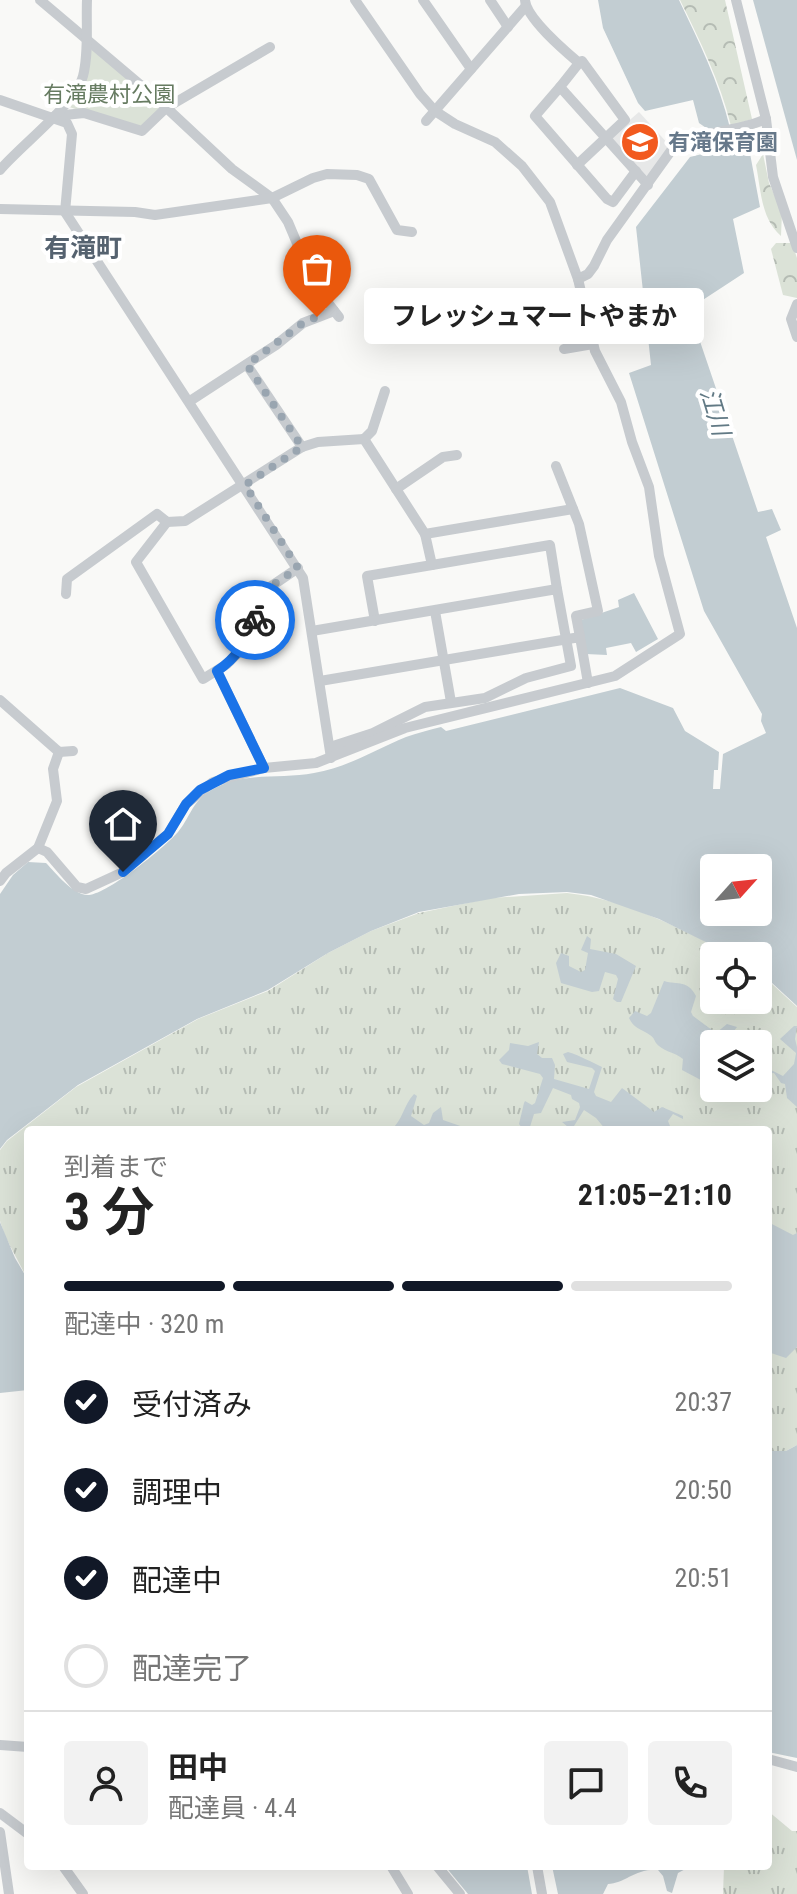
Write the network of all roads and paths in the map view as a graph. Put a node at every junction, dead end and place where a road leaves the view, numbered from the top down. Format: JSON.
{"nodes":[{"id":1,"x":40,"y":0,"type":"edge"},
{"id":2,"x":87,"y":0,"type":"edge"},
{"id":3,"x":355,"y":0,"type":"edge"},
{"id":4,"x":423,"y":0,"type":"edge"},
{"id":5,"x":490,"y":0,"type":"edge"},
{"id":6,"x":736,"y":0,"type":"edge"},
{"id":7,"x":525,"y":3,"type":"edge"},
{"id":8,"x":508,"y":27,"type":"junction"},
{"id":9,"x":85,"y":39,"type":"junction"},
{"id":10,"x":270,"y":47,"type":"dead end"},
{"id":11,"x":579,"y":63,"type":"junction"},
{"id":12,"x":471,"y":69,"type":"junction"},
{"id":13,"x":560,"y":87,"type":"junction"},
{"id":14,"x":0,"y":100,"type":"edge"},
{"id":15,"x":166,"y":108,"type":"junction"},
{"id":16,"x":435,"y":111,"type":"junction"},
{"id":17,"x":53,"y":116,"type":"junction"},
{"id":18,"x":766,"y":119,"type":"junction"},
{"id":19,"x":426,"y":121,"type":"dead end"},
{"id":20,"x":606,"y":138,"type":"junction"},
{"id":21,"x":577,"y":165,"type":"junction"},
{"id":22,"x":0,"y":170,"type":"edge"},
{"id":23,"x":636,"y":171,"type":"junction"},
{"id":24,"x":648,"y":185,"type":"junction"},
{"id":25,"x":272,"y":198,"type":"junction"},
{"id":26,"x":0,"y":209,"type":"edge"},
{"id":27,"x":65,"y":212,"type":"junction"},
{"id":28,"x":412,"y":232,"type":"dead end"},
{"id":29,"x":797,"y":248,"type":"edge"},
{"id":30,"x":578,"y":279,"type":"junction"},
{"id":31,"x":797,"y":304,"type":"edge"},
{"id":32,"x":797,"y":337,"type":"edge"},
{"id":33,"x":593,"y":344,"type":"junction"},
{"id":34,"x":564,"y":349,"type":"dead end"},
{"id":35,"x":247,"y":365,"type":"junction"},
{"id":36,"x":385,"y":391,"type":"dead end"},
{"id":37,"x":190,"y":401,"type":"junction"},
{"id":38,"x":364,"y":439,"type":"junction"},
{"id":39,"x":302,"y":447,"type":"junction"},
{"id":40,"x":457,"y":455,"type":"dead end"},
{"id":41,"x":556,"y":466,"type":"dead end"},
{"id":42,"x":245,"y":485,"type":"junction"},
{"id":43,"x":396,"y":489,"type":"junction"},
{"id":44,"x":573,"y":509,"type":"junction"},
{"id":45,"x":167,"y":522,"type":"junction"},
{"id":46,"x":425,"y":534,"type":"junction"},
{"id":47,"x":432,"y":565,"type":"junction"},
{"id":48,"x":298,"y":568,"type":"junction"},
{"id":49,"x":557,"y":589,"type":"junction"},
{"id":50,"x":66,"y":594,"type":"dead end"},
{"id":51,"x":435,"y":611,"type":"junction"},
{"id":52,"x":375,"y":621,"type":"junction"},
{"id":53,"x":312,"y":631,"type":"junction"},
{"id":54,"x":580,"y":637,"type":"junction"},
{"id":55,"x":566,"y":639,"type":"junction"},
{"id":56,"x":444,"y":660,"type":"junction"},
{"id":57,"x":217,"y":671,"type":"junction"},
{"id":58,"x":320,"y":681,"type":"junction"},
{"id":59,"x":588,"y":683,"type":"junction"},
{"id":60,"x":0,"y":700,"type":"edge"},
{"id":61,"x":451,"y":702,"type":"junction"},
{"id":62,"x":73,"y":751,"type":"dead end"},
{"id":63,"x":59,"y":752,"type":"junction"},
{"id":64,"x":330,"y":752,"type":"junction"},
{"id":65,"x":264,"y":768,"type":"junction"},
{"id":66,"x":38,"y":848,"type":"junction"},
{"id":67,"x":0,"y":881,"type":"edge"},
{"id":68,"x":0,"y":1745,"type":"edge"},
{"id":69,"x":24,"y":1747,"type":"edge"},
{"id":70,"x":772,"y":1760,"type":"edge"},
{"id":71,"x":797,"y":1767,"type":"edge"},
{"id":72,"x":0,"y":1813,"type":"edge"},
{"id":73,"x":24,"y":1831,"type":"edge"},
{"id":74,"x":0,"y":1832,"type":"edge"},
{"id":75,"x":66,"y":1870,"type":"edge"},
{"id":76,"x":393,"y":1870,"type":"edge"},
{"id":77,"x":440,"y":1870,"type":"edge"},
{"id":78,"x":536,"y":1870,"type":"edge"},
{"id":79,"x":9,"y":1894,"type":"edge"},
{"id":80,"x":83,"y":1894,"type":"edge"},
{"id":81,"x":408,"y":1894,"type":"edge"},
{"id":82,"x":460,"y":1894,"type":"edge"},
{"id":83,"x":540,"y":1894,"type":"edge"}],
"edges":[{"from":1,"to":9,"type":"street"},
{"from":2,"to":9,"type":"street"},
{"from":3,"to":16,"type":"street"},
{"from":4,"to":12,"type":"street"},
{"from":5,"to":8,"type":"street"},
{"from":6,"to":18,"type":"street"},
{"from":7,"to":8,"type":"street"},
{"from":7,"to":11,"type":"street"},
{"from":8,"to":12,"type":"street"},
{"from":9,"to":15,"type":"street"},
{"from":9,"to":17,"type":"street"},
{"from":10,"to":15,"type":"street"},
{"from":11,"to":13,"type":"street"},
{"from":11,"to":20,"type":"street"},
{"from":12,"to":16,"type":"street"},
{"from":13,"to":20,"type":"street"},
{"from":13,"to":21,"type":"street"},
{"from":14,"to":17,"type":"street"},
{"from":15,"to":17,"type":"street"},
{"from":15,"to":25,"type":"street"},
{"from":16,"to":19,"type":"street"},
{"from":16,"to":30,"type":"street"},
{"from":17,"to":22,"type":"street"},
{"from":17,"to":27,"type":"street"},
{"from":18,"to":24,"type":"street"},
{"from":18,"to":29,"type":"street"},
{"from":20,"to":21,"type":"street"},
{"from":20,"to":23,"type":"street"},
{"from":21,"to":23,"type":"street"},
{"from":23,"to":24,"type":"street"},
{"from":24,"to":30,"type":"street"},
{"from":25,"to":27,"type":"street"},
{"from":25,"to":28,"type":"street"},
{"from":25,"to":35,"type":"street"},
{"from":26,"to":27,"type":"street"},
{"from":27,"to":37,"type":"street"},
{"from":30,"to":33,"type":"street"},
{"from":31,"to":32,"type":"street"},
{"from":33,"to":34,"type":"street"},
{"from":33,"to":59,"type":"street"},
{"from":35,"to":37,"type":"street"},
{"from":35,"to":39,"type":"street"},
{"from":36,"to":38,"type":"street"},
{"from":37,"to":42,"type":"street"},
{"from":38,"to":39,"type":"street"},
{"from":38,"to":43,"type":"street"},
{"from":39,"to":42,"type":"street"},
{"from":40,"to":43,"type":"street"},
{"from":41,"to":44,"type":"street"},
{"from":42,"to":45,"type":"street"},
{"from":42,"to":48,"type":"street"},
{"from":43,"to":46,"type":"street"},
{"from":44,"to":46,"type":"street"},
{"from":44,"to":54,"type":"street"},
{"from":45,"to":50,"type":"street"},
{"from":45,"to":57,"type":"street"},
{"from":46,"to":47,"type":"street"},
{"from":47,"to":49,"type":"street"},
{"from":47,"to":52,"type":"street"},
{"from":48,"to":53,"type":"street"},
{"from":48,"to":57,"type":"street"},
{"from":49,"to":51,"type":"street"},
{"from":49,"to":55,"type":"street"},
{"from":51,"to":52,"type":"street"},
{"from":51,"to":56,"type":"street"},
{"from":52,"to":53,"type":"street"},
{"from":53,"to":58,"type":"street"},
{"from":54,"to":55,"type":"street"},
{"from":54,"to":59,"type":"street"},
{"from":55,"to":56,"type":"street"},
{"from":55,"to":61,"type":"street"},
{"from":56,"to":58,"type":"street"},
{"from":56,"to":61,"type":"street"},
{"from":57,"to":65,"type":"street"},
{"from":58,"to":64,"type":"street"},
{"from":59,"to":64,"type":"street"},
{"from":60,"to":63,"type":"street"},
{"from":61,"to":64,"type":"street"},
{"from":62,"to":63,"type":"street"},
{"from":63,"to":66,"type":"street"},
{"from":64,"to":65,"type":"street"},
{"from":65,"to":66,"type":"street"},
{"from":66,"to":67,"type":"street"},
{"from":68,"to":69,"type":"street"},
{"from":70,"to":71,"type":"street"},
{"from":72,"to":73,"type":"street"},
{"from":74,"to":79,"type":"street"},
{"from":75,"to":80,"type":"street"},
{"from":76,"to":81,"type":"street"},
{"from":77,"to":82,"type":"street"},
{"from":78,"to":83,"type":"street"}]}
